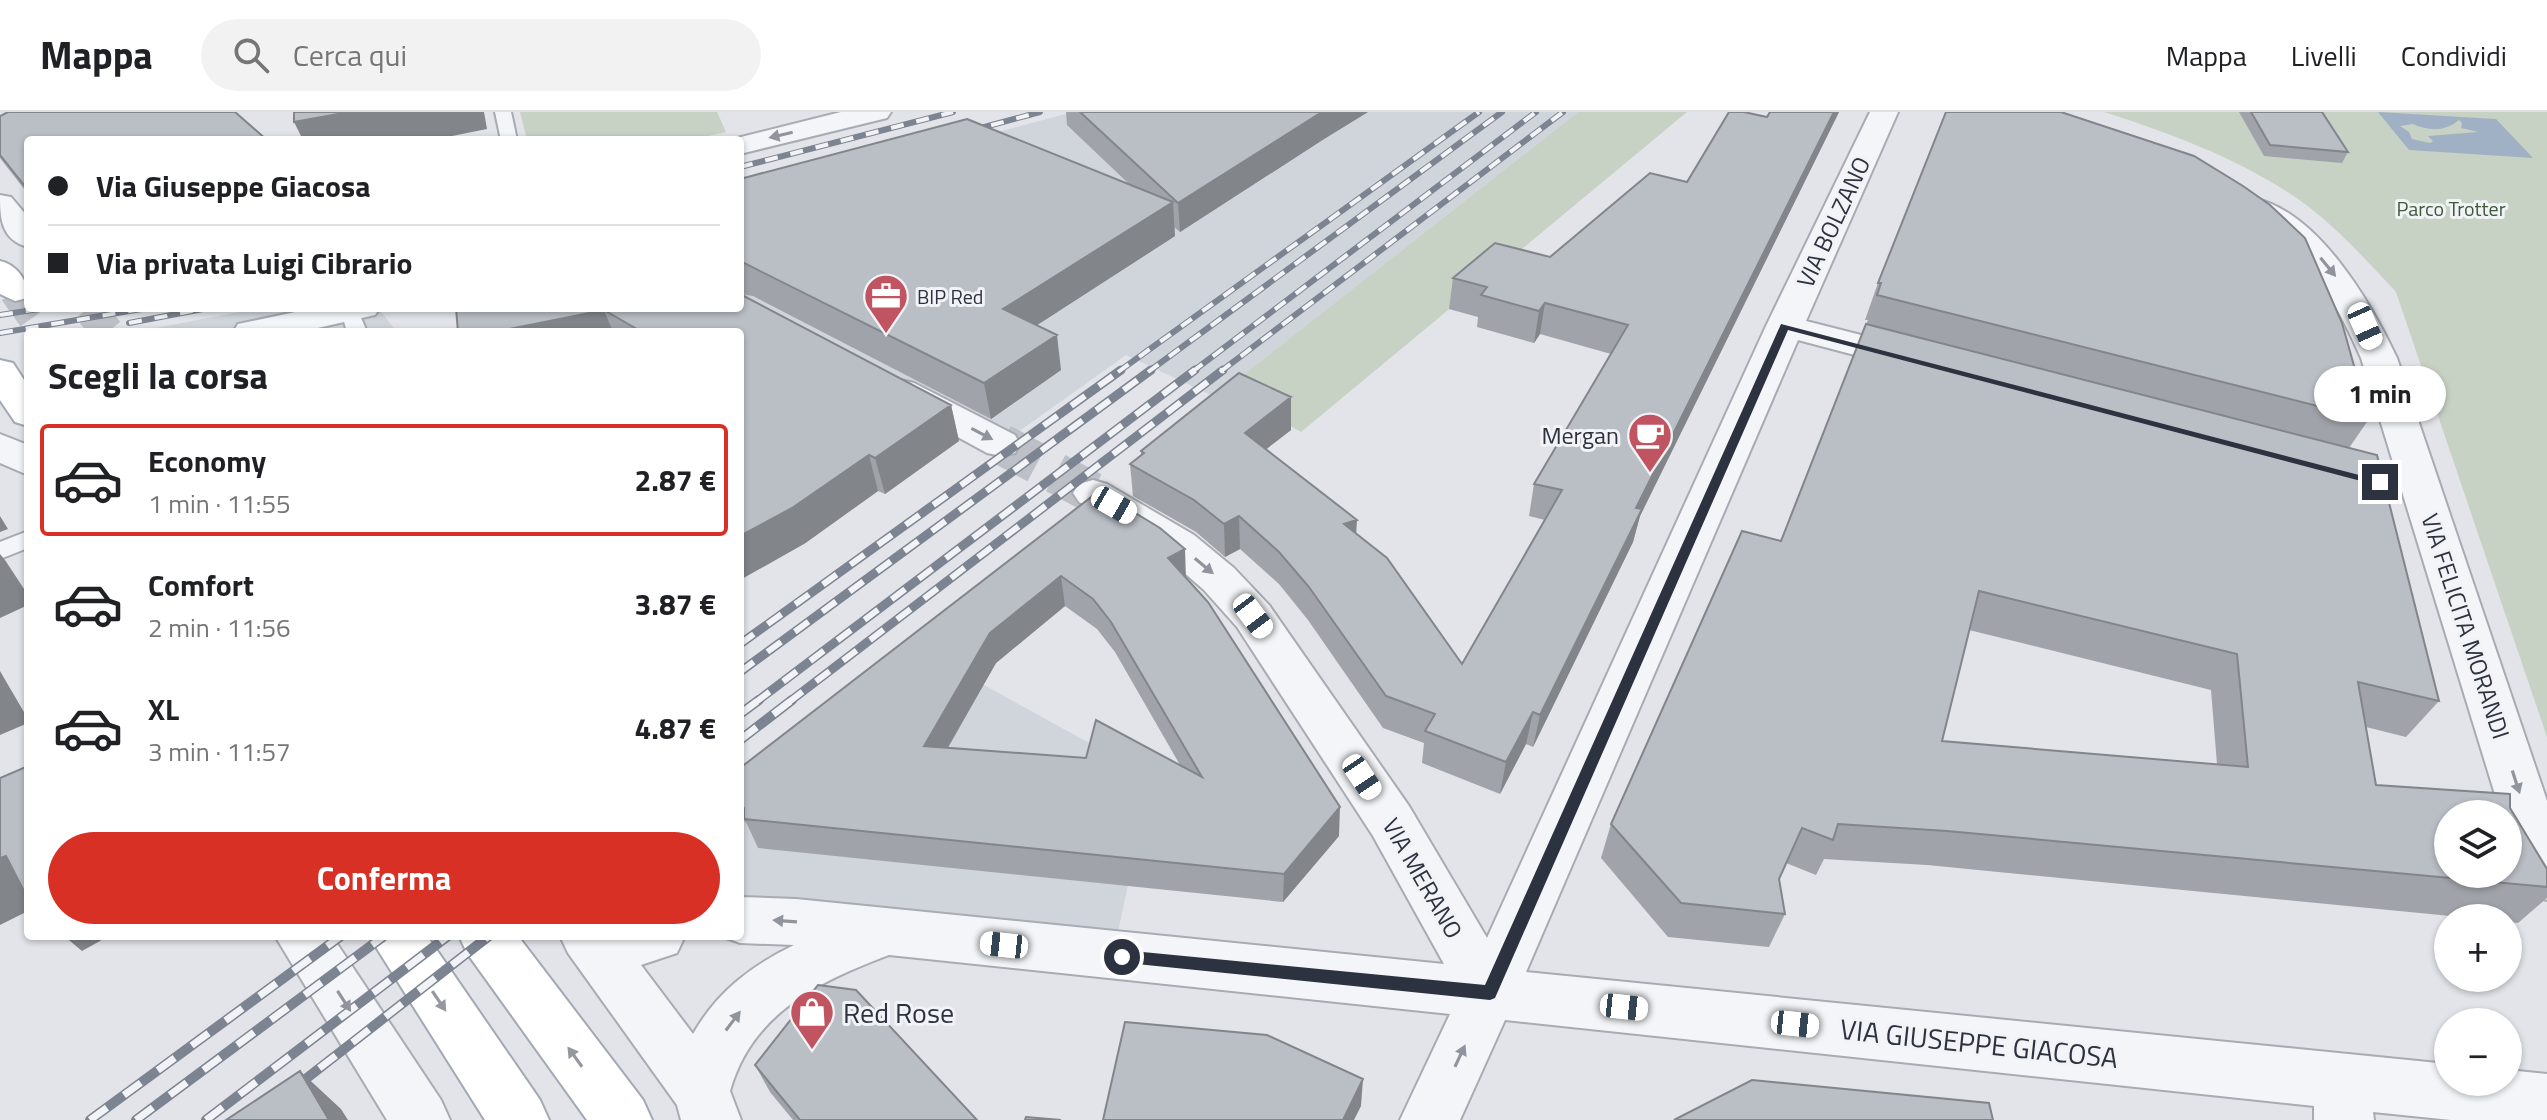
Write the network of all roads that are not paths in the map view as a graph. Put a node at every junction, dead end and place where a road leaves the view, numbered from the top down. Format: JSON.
{"nodes":[{"id":1,"x":503,"y":112,"type":"edge"},
{"id":2,"x":877,"y":112,"type":"edge"},
{"id":3,"x":1884,"y":112,"type":"edge"},
{"id":4,"x":508,"y":136,"type":"edge"},
{"id":5,"x":744,"y":144,"type":"edge"},
{"id":6,"x":2227,"y":192,"type":"edge"},
{"id":7,"x":0,"y":204,"type":"edge"},
{"id":8,"x":24,"y":232,"type":"edge"},
{"id":9,"x":355,"y":315,"type":"edge"},
{"id":10,"x":287,"y":316,"type":"edge"},
{"id":11,"x":1784,"y":326,"type":"junction"},
{"id":12,"x":260,"y":328,"type":"edge"},
{"id":13,"x":1952,"y":370,"type":"edge"},
{"id":14,"x":0,"y":371,"type":"edge"},
{"id":15,"x":877,"y":379,"type":"edge"},
{"id":16,"x":24,"y":408,"type":"edge"},
{"id":17,"x":1001,"y":444,"type":"tunnel mouth"},
{"id":18,"x":0,"y":446,"type":"edge"},
{"id":19,"x":24,"y":460,"type":"edge"},
{"id":20,"x":2380,"y":482,"type":"edge"},
{"id":21,"x":1093,"y":493,"type":"tunnel mouth"},
{"id":22,"x":2424,"y":495,"type":"junction"},
{"id":23,"x":24,"y":541,"type":"edge"},
{"id":24,"x":0,"y":551,"type":"edge"},
{"id":25,"x":2547,"y":878,"type":"edge"},
{"id":26,"x":744,"y":920,"type":"edge"},
{"id":27,"x":885,"y":933,"type":"junction"},
{"id":28,"x":305,"y":940,"type":"edge"},
{"id":29,"x":399,"y":940,"type":"edge"},
{"id":30,"x":489,"y":940,"type":"edge"},
{"id":31,"x":630,"y":940,"type":"edge"},
{"id":32,"x":594,"y":945,"type":"edge"},
{"id":33,"x":1490,"y":993,"type":"junction"},
{"id":34,"x":2340,"y":1099,"type":"edge"},
{"id":35,"x":2547,"y":1102,"type":"edge"},
{"id":36,"x":706,"y":1105,"type":"edge"},
{"id":37,"x":420,"y":1120,"type":"edge"},
{"id":38,"x":519,"y":1120,"type":"edge"},
{"id":39,"x":622,"y":1120,"type":"edge"},
{"id":40,"x":1430,"y":1120,"type":"edge"}],
"edges":[{"from":1,"to":4,"type":"lane"},
{"from":2,"to":5,"type":"street","one_way":true},
{"from":3,"to":11,"type":"street","name":"VIA BOLZANO"},
{"from":6,"to":22,"type":"street","name":"VIA FELICITA MORANDI","one_way":true},
{"from":7,"to":8,"type":"street"},
{"from":9,"to":10,"type":"street"},
{"from":10,"to":12,"type":"street"},
{"from":11,"to":13,"type":"street"},
{"from":11,"to":33,"type":"street","name":"VIA BOLZANO"},
{"from":14,"to":16,"type":"main road"},
{"from":15,"to":17,"type":"street","one_way":true},
{"from":18,"to":19,"type":"street"},
{"from":20,"to":22,"type":"street"},
{"from":21,"to":33,"type":"street","name":"VIA MERANO","one_way":true},
{"from":22,"to":25,"type":"street","name":"VIA FELICITA MORANDI","one_way":true},
{"from":23,"to":24,"type":"lane"},
{"from":27,"to":26,"type":"street","name":"VIA GIUSEPPE GIACOSA","one_way":true},
{"from":27,"to":33,"type":"street","name":"VIA GIUSEPPE GIACOSA"},
{"from":36,"to":27,"type":"street","name":"VIA GIUSEPPE GIACOSA","one_way":true},
{"from":28,"to":37,"type":"street","one_way":true},
{"from":29,"to":38,"type":"main road","one_way":true},
{"from":39,"to":30,"type":"main road","one_way":true},
{"from":31,"to":32,"type":"street"},
{"from":32,"to":36,"type":"street"},
{"from":33,"to":34,"type":"street","name":"VIA GIUSEPPE GIACOSA"},
{"from":40,"to":33,"type":"street","name":"VIA BOLZANO","one_way":true},
{"from":34,"to":35,"type":"street","name":"VIA GIUSEPPE GIACOSA"}]}
